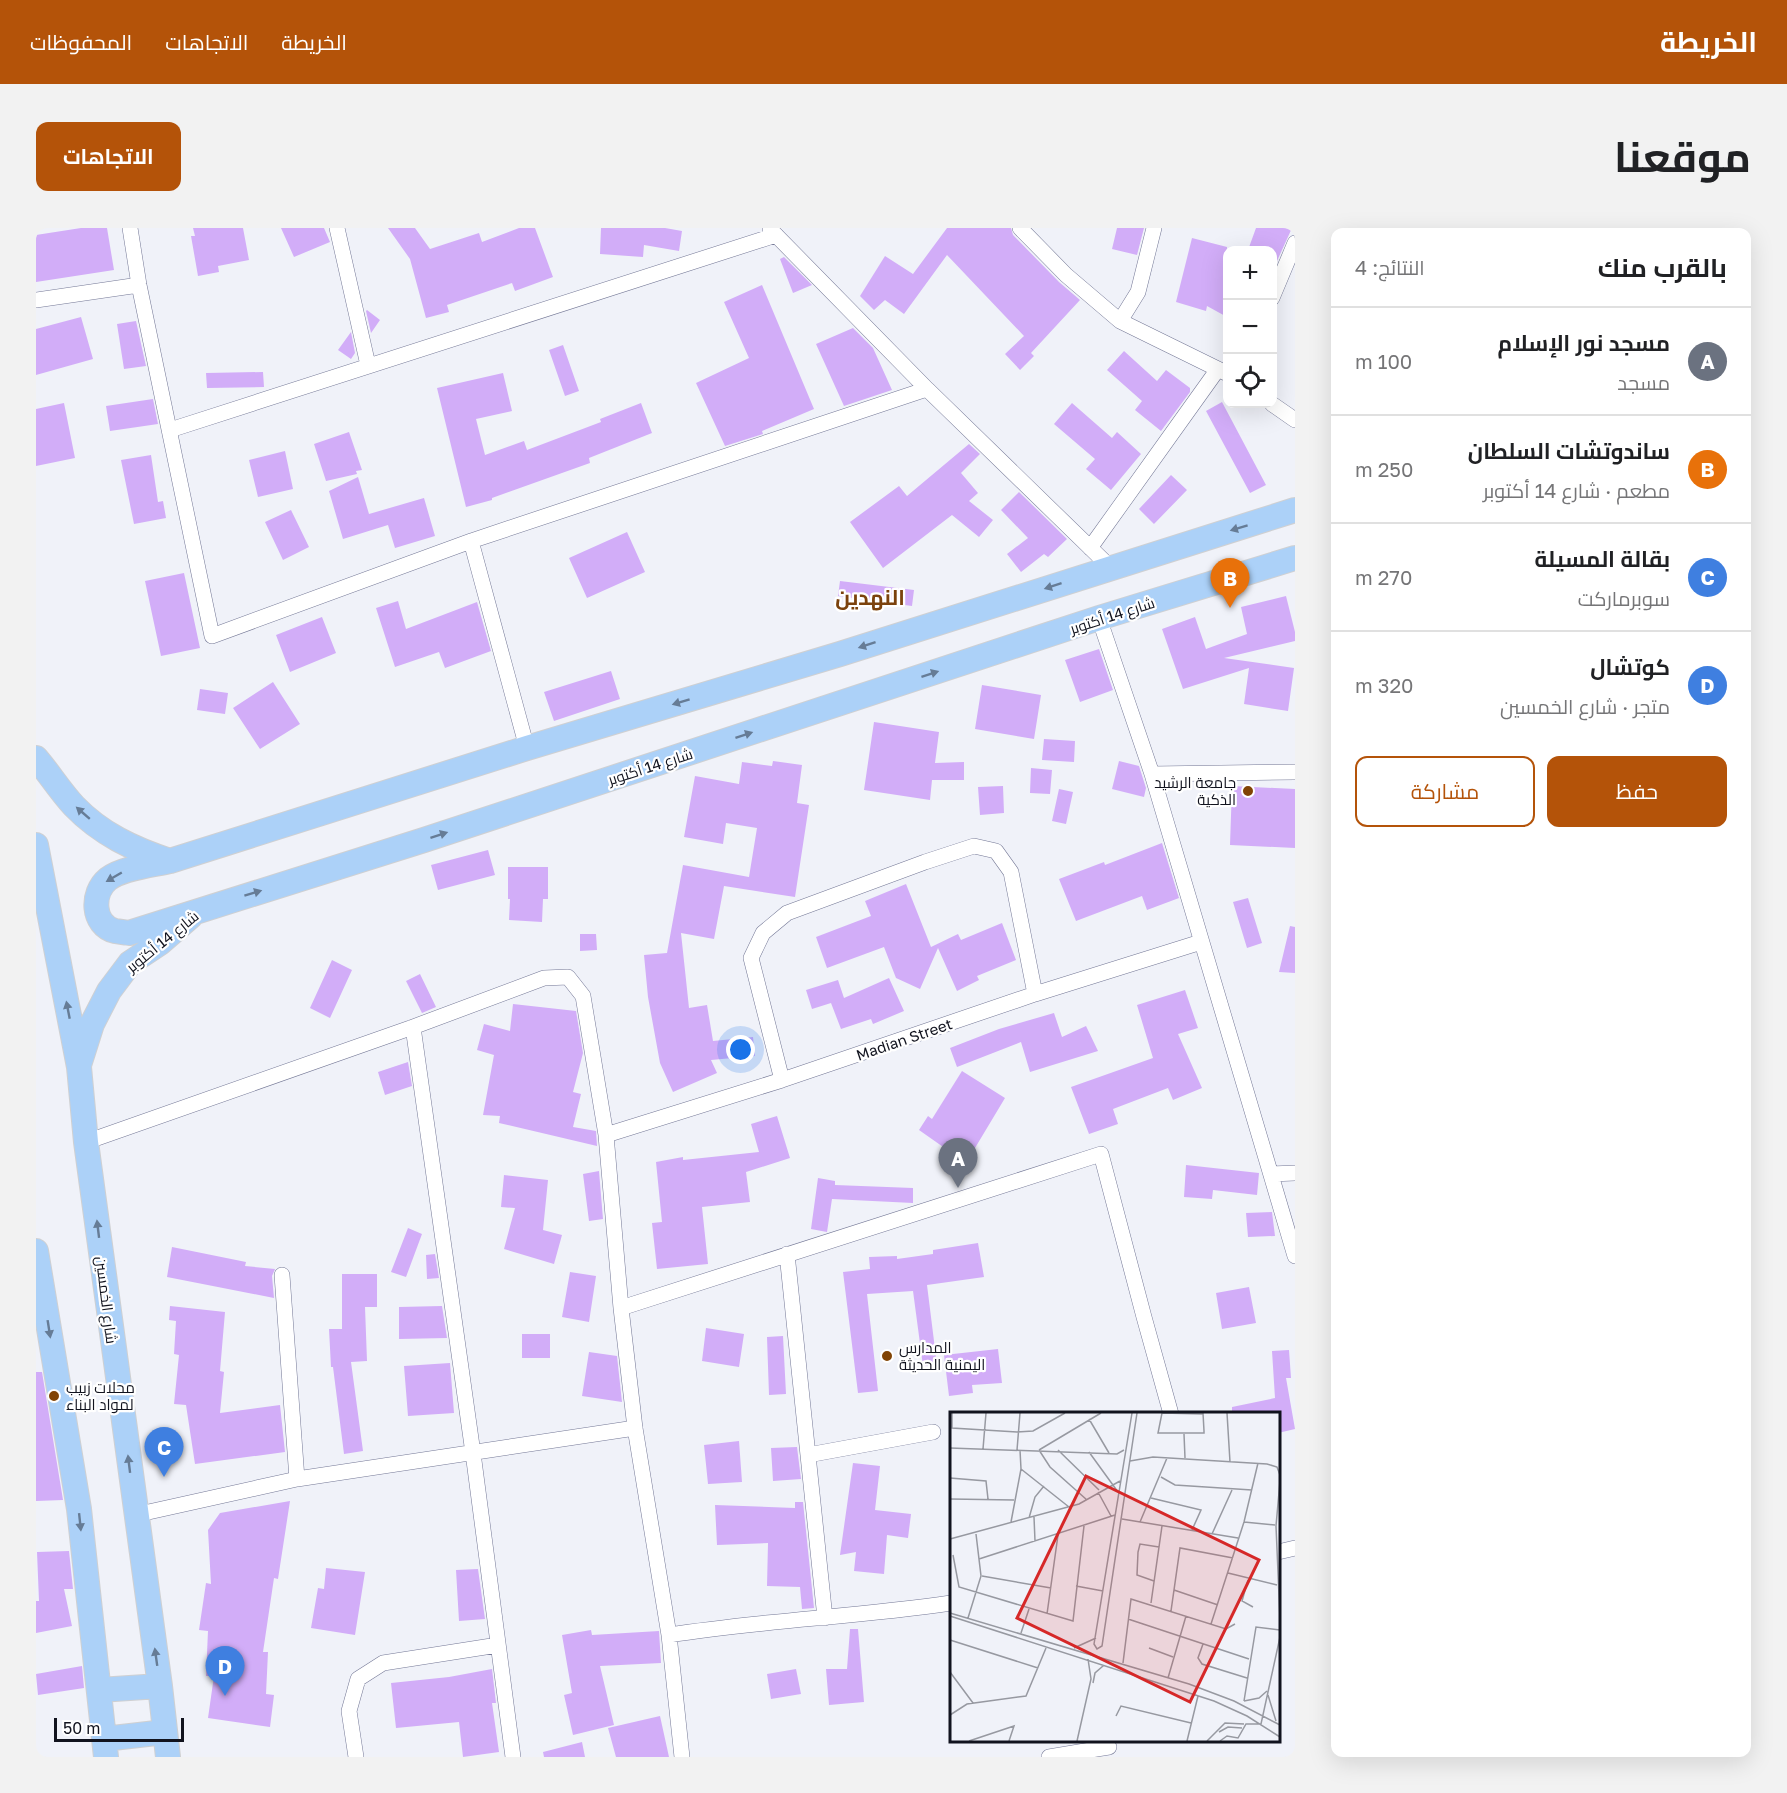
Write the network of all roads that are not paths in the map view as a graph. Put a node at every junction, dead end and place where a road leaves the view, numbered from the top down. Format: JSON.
{"nodes":[{"id":1,"x":130,"y":228,"type":"edge"},
{"id":2,"x":337,"y":228,"type":"edge"},
{"id":3,"x":1020,"y":228,"type":"edge"},
{"id":4,"x":1154,"y":228,"type":"edge"},
{"id":5,"x":773,"y":231,"type":"edge"},
{"id":6,"x":1295,"y":243,"type":"edge"},
{"id":7,"x":139,"y":285,"type":"junction"},
{"id":8,"x":1277,"y":286,"type":"edge"},
{"id":9,"x":36,"y":300,"type":"edge"},
{"id":10,"x":1120,"y":321,"type":"junction"},
{"id":11,"x":368,"y":365,"type":"junction"},
{"id":12,"x":1222,"y":371,"type":"edge"},
{"id":13,"x":927,"y":389,"type":"junction"},
{"id":14,"x":1277,"y":407,"type":"edge"},
{"id":15,"x":1295,"y":420,"type":"edge"},
{"id":16,"x":170,"y":430,"type":"junction"},
{"id":17,"x":1291,"y":508,"type":"edge"},
{"id":18,"x":471,"y":541,"type":"junction"},
{"id":19,"x":1090,"y":548,"type":"junction"},
{"id":20,"x":1295,"y":558,"type":"edge"},
{"id":21,"x":1110,"y":567,"type":"junction"},
{"id":22,"x":1099,"y":618,"type":"junction"},
{"id":23,"x":527,"y":748,"type":"junction"},
{"id":24,"x":36,"y":758,"type":"edge"},
{"id":25,"x":1295,"y":772,"type":"edge"},
{"id":26,"x":1152,"y":774,"type":"junction"},
{"id":27,"x":36,"y":845,"type":"edge"},
{"id":28,"x":170,"y":861,"type":"junction"},
{"id":29,"x":197,"y":910,"type":"junction"},
{"id":30,"x":1201,"y":942,"type":"junction"},
{"id":31,"x":1035,"y":994,"type":"junction"},
{"id":32,"x":413,"y":1027,"type":"junction"},
{"id":33,"x":79,"y":1067,"type":"junction"},
{"id":34,"x":782,"y":1080,"type":"junction"},
{"id":35,"x":606,"y":1135,"type":"junction"},
{"id":36,"x":86,"y":1142,"type":"junction"},
{"id":37,"x":1295,"y":1173,"type":"edge"},
{"id":38,"x":1271,"y":1174,"type":"junction"},
{"id":39,"x":36,"y":1251,"type":"edge"},
{"id":40,"x":787,"y":1254,"type":"junction"},
{"id":41,"x":1295,"y":1256,"type":"edge"},
{"id":42,"x":282,"y":1275,"type":"dead end"},
{"id":43,"x":621,"y":1308,"type":"junction"},
{"id":44,"x":1171,"y":1412,"type":"edge"},
{"id":45,"x":635,"y":1428,"type":"junction"},
{"id":46,"x":933,"y":1432,"type":"dead end"},
{"id":47,"x":473,"y":1453,"type":"junction"},
{"id":48,"x":808,"y":1455,"type":"junction"},
{"id":49,"x":297,"y":1479,"type":"junction"},
{"id":50,"x":135,"y":1515,"type":"junction"},
{"id":51,"x":1295,"y":1548,"type":"edge"},
{"id":52,"x":1280,"y":1552,"type":"edge"},
{"id":53,"x":950,"y":1603,"type":"edge"},
{"id":54,"x":825,"y":1618,"type":"junction"},
{"id":55,"x":669,"y":1635,"type":"junction"},
{"id":56,"x":498,"y":1645,"type":"junction"},
{"id":57,"x":160,"y":1686,"type":"junction"},
{"id":58,"x":99,"y":1690,"type":"junction"},
{"id":59,"x":165,"y":1732,"type":"junction"},
{"id":60,"x":105,"y":1748,"type":"edge"},
{"id":61,"x":1110,"y":1748,"type":"edge"},
{"id":62,"x":168,"y":1757,"type":"edge"},
{"id":63,"x":356,"y":1757,"type":"edge"},
{"id":64,"x":513,"y":1757,"type":"edge"},
{"id":65,"x":682,"y":1757,"type":"edge"},
{"id":66,"x":1049,"y":1757,"type":"edge"}],
"edges":[{"from":1,"to":7,"type":"street"},
{"from":2,"to":11,"type":"street"},
{"from":3,"to":10,"type":"street"},
{"from":4,"to":10,"type":"street"},
{"from":5,"to":11,"type":"street"},
{"from":5,"to":13,"type":"street"},
{"from":6,"to":8,"type":"street"},
{"from":7,"to":9,"type":"street"},
{"from":7,"to":16,"type":"street"},
{"from":10,"to":12,"type":"street"},
{"from":11,"to":16,"type":"street"},
{"from":12,"to":19,"type":"street"},
{"from":13,"to":18,"type":"street"},
{"from":13,"to":19,"type":"street"},
{"from":14,"to":15,"type":"street"},
{"from":16,"to":18,"type":"street"},
{"from":17,"to":21,"type":"main road","one_way":true},
{"from":18,"to":23,"type":"street"},
{"from":19,"to":21,"type":"street"},
{"from":20,"to":22,"type":"main road","name":"شارع 14 أكتوبر"},
{"from":21,"to":23,"type":"main road","one_way":true},
{"from":22,"to":26,"type":"street"},
{"from":29,"to":22,"type":"main road","name":"شارع 14 أكتوبر","one_way":true},
{"from":23,"to":28,"type":"main road"},
{"from":28,"to":24,"type":"main road","one_way":true},
{"from":25,"to":26,"type":"street"},
{"from":26,"to":30,"type":"street"},
{"from":33,"to":27,"type":"main road","name":"شارع الخمسين","one_way":true},
{"from":28,"to":29,"type":"main road","one_way":true},
{"from":29,"to":33,"type":"main road","name":"شارع 14 أكتوبر"},
{"from":30,"to":31,"type":"street","name":"Madian Street"},
{"from":30,"to":38,"type":"street"},
{"from":31,"to":34,"type":"street","name":"Madian Street"},
{"from":31,"to":34,"type":"street"},
{"from":32,"to":35,"type":"street"},
{"from":32,"to":36,"type":"street"},
{"from":32,"to":47,"type":"street"},
{"from":33,"to":36,"type":"main road","name":"شارع الخمسين"},
{"from":34,"to":35,"type":"street","name":"Madian Street"},
{"from":35,"to":43,"type":"street"},
{"from":50,"to":36,"type":"main road","name":"شارع الخمسين","one_way":true},
{"from":37,"to":38,"type":"street"},
{"from":38,"to":41,"type":"street"},
{"from":39,"to":58,"type":"main road","one_way":true},
{"from":40,"to":43,"type":"street"},
{"from":40,"to":44,"type":"street"},
{"from":40,"to":48,"type":"street"},
{"from":42,"to":49,"type":"street"},
{"from":43,"to":45,"type":"street"},
{"from":45,"to":47,"type":"street"},
{"from":45,"to":55,"type":"street"},
{"from":46,"to":48,"type":"street"},
{"from":47,"to":49,"type":"street"},
{"from":47,"to":56,"type":"street"},
{"from":48,"to":54,"type":"street"},
{"from":49,"to":50,"type":"street"},
{"from":57,"to":50,"type":"main road","name":"شارع الخمسين","one_way":true},
{"from":51,"to":52,"type":"street"},
{"from":53,"to":54,"type":"street"},
{"from":54,"to":55,"type":"street"},
{"from":55,"to":65,"type":"street"},
{"from":56,"to":63,"type":"street"},
{"from":56,"to":64,"type":"street"},
{"from":57,"to":58,"type":"main road"},
{"from":57,"to":59,"type":"main road","name":"شارع الخمسين"},
{"from":58,"to":60,"type":"main road"},
{"from":59,"to":60,"type":"main road"},
{"from":59,"to":62,"type":"main road","name":"شارع الخمسين"},
{"from":61,"to":66,"type":"street"}]}
